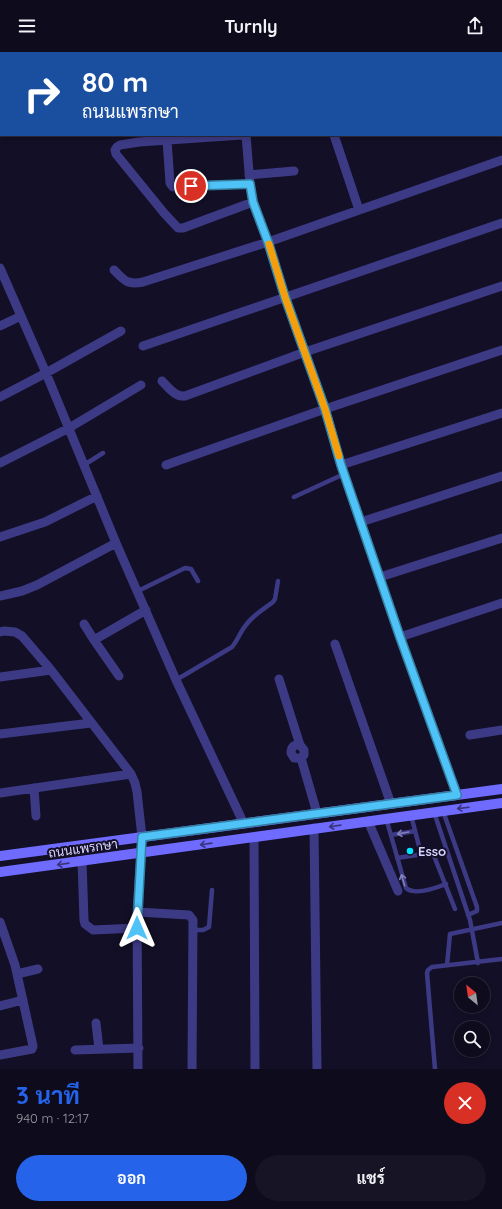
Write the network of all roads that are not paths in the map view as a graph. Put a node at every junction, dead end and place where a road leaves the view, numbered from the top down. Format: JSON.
{"nodes":[{"id":1,"x":227,"y":136,"type":"edge"},
{"id":2,"x":246,"y":136,"type":"edge"},
{"id":3,"x":334,"y":136,"type":"edge"},
{"id":4,"x":167,"y":140,"type":"junction"},
{"id":5,"x":502,"y":160,"type":"edge"},
{"id":6,"x":294,"y":171,"type":"dead end"},
{"id":7,"x":249,"y":179,"type":"junction"},
{"id":8,"x":253,"y":202,"type":"junction"},
{"id":9,"x":359,"y":210,"type":"junction"},
{"id":10,"x":502,"y":223,"type":"edge"},
{"id":11,"x":268,"y":242,"type":"junction"},
{"id":12,"x":0,"y":268,"type":"edge"},
{"id":13,"x":114,"y":270,"type":"dead end"},
{"id":14,"x":502,"y":286,"type":"edge"},
{"id":15,"x":285,"y":297,"type":"junction"},
{"id":16,"x":20,"y":316,"type":"junction"},
{"id":17,"x":0,"y":326,"type":"edge"},
{"id":18,"x":121,"y":331,"type":"dead end"},
{"id":19,"x":143,"y":346,"type":"dead end"},
{"id":20,"x":502,"y":350,"type":"edge"},
{"id":21,"x":305,"y":352,"type":"junction"},
{"id":22,"x":46,"y":374,"type":"junction"},
{"id":23,"x":162,"y":381,"type":"dead end"},
{"id":24,"x":141,"y":385,"type":"dead end"},
{"id":25,"x":0,"y":397,"type":"edge"},
{"id":26,"x":325,"y":409,"type":"junction"},
{"id":27,"x":502,"y":412,"type":"edge"},
{"id":28,"x":69,"y":428,"type":"junction"},
{"id":29,"x":103,"y":453,"type":"dead end"},
{"id":30,"x":0,"y":464,"type":"edge"},
{"id":31,"x":84,"y":465,"type":"junction"},
{"id":32,"x":166,"y":465,"type":"dead end"},
{"id":33,"x":343,"y":470,"type":"junction"},
{"id":34,"x":502,"y":476,"type":"edge"},
{"id":35,"x":97,"y":496,"type":"junction"},
{"id":36,"x":294,"y":497,"type":"dead end"},
{"id":37,"x":361,"y":522,"type":"junction"},
{"id":38,"x":0,"y":538,"type":"edge"},
{"id":39,"x":502,"y":538,"type":"edge"},
{"id":40,"x":116,"y":543,"type":"junction"},
{"id":41,"x":380,"y":577,"type":"junction"},
{"id":42,"x":198,"y":580,"type":"dead end"},
{"id":43,"x":278,"y":581,"type":"dead end"},
{"id":44,"x":138,"y":591,"type":"junction"},
{"id":45,"x":0,"y":596,"type":"edge"},
{"id":46,"x":502,"y":603,"type":"edge"},
{"id":47,"x":146,"y":610,"type":"junction"},
{"id":48,"x":84,"y":624,"type":"dead end"},
{"id":49,"x":0,"y":632,"type":"edge"},
{"id":50,"x":400,"y":637,"type":"junction"},
{"id":51,"x":94,"y":640,"type":"junction"},
{"id":52,"x":335,"y":644,"type":"dead end"},
{"id":53,"x":51,"y":670,"type":"junction"},
{"id":54,"x":119,"y":676,"type":"dead end"},
{"id":55,"x":0,"y":677,"type":"edge"},
{"id":56,"x":279,"y":679,"type":"dead end"},
{"id":57,"x":176,"y":680,"type":"junction"},
{"id":58,"x":91,"y":723,"type":"junction"},
{"id":59,"x":502,"y":730,"type":"edge"},
{"id":60,"x":0,"y":734,"type":"edge"},
{"id":61,"x":470,"y":735,"type":"dead end"},
{"id":62,"x":131,"y":774,"type":"junction"},
{"id":63,"x":34,"y":788,"type":"junction"},
{"id":64,"x":502,"y":789,"type":"edge"},
{"id":65,"x":0,"y":792,"type":"edge"},
{"id":66,"x":457,"y":795,"type":"junction"},
{"id":67,"x":502,"y":803,"type":"edge"},
{"id":68,"x":391,"y":804,"type":"junction"},
{"id":69,"x":439,"y":811,"type":"junction"},
{"id":70,"x":317,"y":813,"type":"junction"},
{"id":71,"x":36,"y":816,"type":"dead end"},
{"id":72,"x":411,"y":816,"type":"junction"},
{"id":73,"x":386,"y":818,"type":"junction"},
{"id":74,"x":368,"y":821,"type":"junction"},
{"id":75,"x":244,"y":824,"type":"junction"},
{"id":76,"x":314,"y":828,"type":"junction"},
{"id":77,"x":415,"y":831,"type":"junction"},
{"id":78,"x":391,"y":836,"type":"junction"},
{"id":79,"x":142,"y":837,"type":"junction"},
{"id":80,"x":254,"y":837,"type":"junction"},
{"id":81,"x":141,"y":853,"type":"junction"},
{"id":82,"x":420,"y":853,"type":"junction"},
{"id":83,"x":0,"y":856,"type":"edge"},
{"id":84,"x":397,"y":858,"type":"junction"},
{"id":85,"x":82,"y":861,"type":"junction"},
{"id":86,"x":0,"y":872,"type":"edge"},
{"id":87,"x":446,"y":884,"type":"junction"},
{"id":88,"x":212,"y":890,"type":"dead end"},
{"id":89,"x":398,"y":891,"type":"dead end"},
{"id":90,"x":455,"y":909,"type":"dead end"},
{"id":91,"x":137,"y":912,"type":"junction"},
{"id":92,"x":468,"y":915,"type":"junction"},
{"id":93,"x":0,"y":922,"type":"edge"},
{"id":94,"x":502,"y":924,"type":"edge"},
{"id":95,"x":137,"y":928,"type":"junction"},
{"id":96,"x":472,"y":929,"type":"junction"},
{"id":97,"x":193,"y":930,"type":"junction"},
{"id":98,"x":502,"y":959,"type":"edge"},
{"id":99,"x":478,"y":963,"type":"junction"},
{"id":100,"x":447,"y":965,"type":"junction"},
{"id":101,"x":38,"y":969,"type":"dead end"},
{"id":102,"x":17,"y":974,"type":"junction"},
{"id":103,"x":23,"y":1000,"type":"junction"},
{"id":104,"x":0,"y":1006,"type":"edge"},
{"id":105,"x":96,"y":1023,"type":"dead end"},
{"id":106,"x":139,"y":1048,"type":"junction"},
{"id":107,"x":99,"y":1049,"type":"junction"},
{"id":108,"x":75,"y":1050,"type":"dead end"},
{"id":109,"x":0,"y":1055,"type":"edge"},
{"id":110,"x":138,"y":1069,"type":"edge"},
{"id":111,"x":192,"y":1069,"type":"edge"},
{"id":112,"x":255,"y":1069,"type":"edge"},
{"id":113,"x":317,"y":1069,"type":"edge"},
{"id":114,"x":435,"y":1069,"type":"edge"}],
"edges":[{"from":1,"to":4,"type":"street"},
{"from":2,"to":7,"type":"street"},
{"from":3,"to":9,"type":"street"},
{"from":4,"to":7,"type":"street"},
{"from":4,"to":8,"type":"street"},
{"from":5,"to":9,"type":"street"},
{"from":6,"to":7,"type":"street"},
{"from":7,"to":8,"type":"street"},
{"from":8,"to":11,"type":"street"},
{"from":9,"to":11,"type":"street"},
{"from":10,"to":15,"type":"street"},
{"from":11,"to":13,"type":"street"},
{"from":11,"to":15,"type":"street"},
{"from":12,"to":16,"type":"street"},
{"from":14,"to":21,"type":"street"},
{"from":15,"to":19,"type":"street"},
{"from":15,"to":21,"type":"street"},
{"from":16,"to":17,"type":"street"},
{"from":16,"to":22,"type":"street"},
{"from":18,"to":22,"type":"street"},
{"from":20,"to":26,"type":"street"},
{"from":21,"to":23,"type":"street"},
{"from":21,"to":26,"type":"street"},
{"from":22,"to":25,"type":"street"},
{"from":22,"to":28,"type":"street"},
{"from":24,"to":28,"type":"street"},
{"from":26,"to":32,"type":"street"},
{"from":26,"to":33,"type":"street"},
{"from":27,"to":33,"type":"street"},
{"from":28,"to":30,"type":"street"},
{"from":28,"to":31,"type":"street"},
{"from":29,"to":31,"type":"lane"},
{"from":31,"to":35,"type":"street"},
{"from":33,"to":36,"type":"lane"},
{"from":33,"to":37,"type":"street"},
{"from":34,"to":37,"type":"street"},
{"from":35,"to":38,"type":"street"},
{"from":35,"to":40,"type":"street"},
{"from":37,"to":41,"type":"street"},
{"from":39,"to":41,"type":"street"},
{"from":40,"to":44,"type":"street"},
{"from":40,"to":45,"type":"street"},
{"from":41,"to":50,"type":"street"},
{"from":42,"to":44,"type":"lane"},
{"from":43,"to":57,"type":"lane"},
{"from":44,"to":47,"type":"street"},
{"from":46,"to":50,"type":"street"},
{"from":47,"to":51,"type":"street"},
{"from":47,"to":57,"type":"street"},
{"from":48,"to":51,"type":"street"},
{"from":49,"to":53,"type":"street"},
{"from":50,"to":66,"type":"street"},
{"from":51,"to":54,"type":"street"},
{"from":52,"to":68,"type":"street"},
{"from":53,"to":55,"type":"street"},
{"from":53,"to":58,"type":"street"},
{"from":56,"to":70,"type":"street"},
{"from":57,"to":75,"type":"street"},
{"from":58,"to":60,"type":"street"},
{"from":58,"to":62,"type":"street"},
{"from":59,"to":61,"type":"street"},
{"from":62,"to":63,"type":"street"},
{"from":62,"to":79,"type":"street"},
{"from":63,"to":65,"type":"street"},
{"from":63,"to":71,"type":"street"},
{"from":64,"to":66,"type":"main road","name":"ถนนแพรกษา"},
{"from":66,"to":68,"type":"main road","name":"ถนนแพรกษา"},
{"from":67,"to":69,"type":"main road","name":"ถนนแพรกษา","one_way":true},
{"from":68,"to":70,"type":"main road","name":"ถนนแพรกษา"},
{"from":69,"to":72,"type":"main road","name":"ถนนแพรกษา"},
{"from":69,"to":92,"type":"lane"},
{"from":69,"to":92,"type":"lane"},
{"from":70,"to":75,"type":"main road","name":"ถนนแพรกษา"},
{"from":72,"to":73,"type":"main road","name":"ถนนแพรกษา"},
{"from":72,"to":77,"type":"lane"},
{"from":73,"to":74,"type":"main road","name":"ถนนแพรกษา"},
{"from":73,"to":78,"type":"lane"},
{"from":74,"to":76,"type":"main road","name":"ถนนแพรกษา","one_way":true},
{"from":74,"to":89,"type":"street"},
{"from":75,"to":79,"type":"main road","name":"ถนนแพรกษา"},
{"from":76,"to":80,"type":"main road","name":"ถนนแพรกษา"},
{"from":76,"to":113,"type":"street"},
{"from":77,"to":78,"type":"lane","one_way":true},
{"from":77,"to":82,"type":"lane"},
{"from":78,"to":84,"type":"lane"},
{"from":79,"to":81,"type":"street"},
{"from":79,"to":83,"type":"main road","name":"ถนนแพรกษา"},
{"from":80,"to":81,"type":"main road","name":"ถนนแพรกษา","one_way":true},
{"from":80,"to":112,"type":"street"},
{"from":81,"to":85,"type":"main road","name":"ถนนแพรกษา"},
{"from":81,"to":91,"type":"street"},
{"from":82,"to":84,"type":"lane"},
{"from":82,"to":87,"type":"lane"},
{"from":87,"to":84,"type":"lane","one_way":true},
{"from":85,"to":86,"type":"main road","name":"ถนนแพรกษา","one_way":true},
{"from":85,"to":95,"type":"street"},
{"from":87,"to":90,"type":"lane"},
{"from":88,"to":97,"type":"lane"},
{"from":91,"to":95,"type":"street"},
{"from":91,"to":97,"type":"street"},
{"from":92,"to":96,"type":"lane"},
{"from":93,"to":102,"type":"street"},
{"from":94,"to":96,"type":"lane"},
{"from":95,"to":106,"type":"street"},
{"from":96,"to":99,"type":"lane"},
{"from":96,"to":100,"type":"lane"},
{"from":97,"to":111,"type":"street"},
{"from":98,"to":99,"type":"lane"},
{"from":99,"to":100,"type":"lane"},
{"from":100,"to":114,"type":"lane"},
{"from":101,"to":102,"type":"street"},
{"from":102,"to":103,"type":"street"},
{"from":103,"to":104,"type":"street"},
{"from":103,"to":109,"type":"street"},
{"from":105,"to":107,"type":"street"},
{"from":106,"to":107,"type":"street"},
{"from":106,"to":110,"type":"street"},
{"from":107,"to":108,"type":"street"}]}
